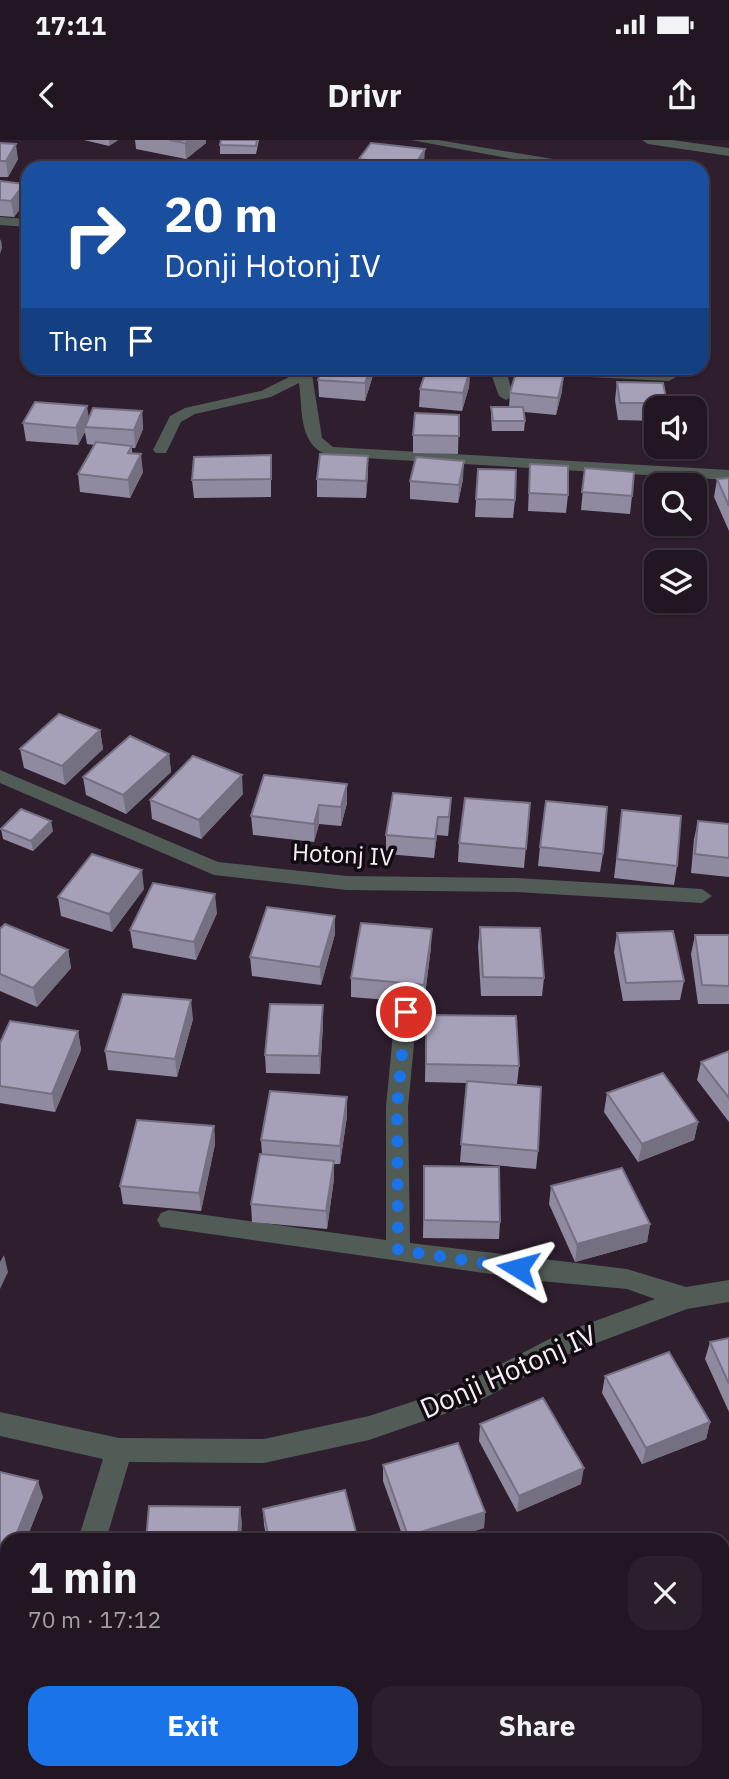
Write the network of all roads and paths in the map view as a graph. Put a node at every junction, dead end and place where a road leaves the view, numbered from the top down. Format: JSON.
{"nodes":[{"id":1,"x":417,"y":140,"type":"edge"},
{"id":2,"x":648,"y":140,"type":"edge"},
{"id":3,"x":729,"y":152,"type":"edge"},
{"id":4,"x":542,"y":161,"type":"edge"},
{"id":5,"x":0,"y":221,"type":"edge"},
{"id":6,"x":21,"y":222,"type":"edge"},
{"id":7,"x":297,"y":375,"type":"edge"},
{"id":8,"x":305,"y":375,"type":"edge"},
{"id":9,"x":499,"y":375,"type":"edge"},
{"id":10,"x":631,"y":375,"type":"edge"},
{"id":11,"x":669,"y":377,"type":"dead end"},
{"id":12,"x":506,"y":396,"type":"dead end"},
{"id":13,"x":161,"y":450,"type":"dead end"},
{"id":14,"x":729,"y":475,"type":"edge"},
{"id":15,"x":0,"y":776,"type":"edge"},
{"id":16,"x":702,"y":896,"type":"dead end"},
{"id":17,"x":406,"y":1012,"type":"dead end"},
{"id":18,"x":169,"y":1220,"type":"dead end"},
{"id":19,"x":398,"y":1250,"type":"junction"},
{"id":20,"x":729,"y":1291,"type":"edge"},
{"id":21,"x":686,"y":1298,"type":"junction"},
{"id":22,"x":0,"y":1424,"type":"edge"},
{"id":23,"x":119,"y":1450,"type":"junction"},
{"id":24,"x":94,"y":1533,"type":"edge"}],
"edges":[{"from":1,"to":4,"type":"street"},
{"from":2,"to":3,"type":"street"},
{"from":5,"to":6,"type":"street"},
{"from":7,"to":13,"type":"street"},
{"from":8,"to":14,"type":"street"},
{"from":9,"to":12,"type":"street"},
{"from":10,"to":11,"type":"street"},
{"from":15,"to":16,"type":"street","name":"Hotonj IV"},
{"from":17,"to":19,"type":"street"},
{"from":18,"to":19,"type":"street","name":"Donji Hotonj IV"},
{"from":19,"to":21,"type":"street","name":"Donji Hotonj IV"},
{"from":20,"to":21,"type":"street","name":"Donji Hotonj IV"},
{"from":21,"to":23,"type":"street","name":"Donji Hotonj IV"},
{"from":22,"to":23,"type":"street","name":"Donji Hotonj IV"},
{"from":23,"to":24,"type":"street"}]}
